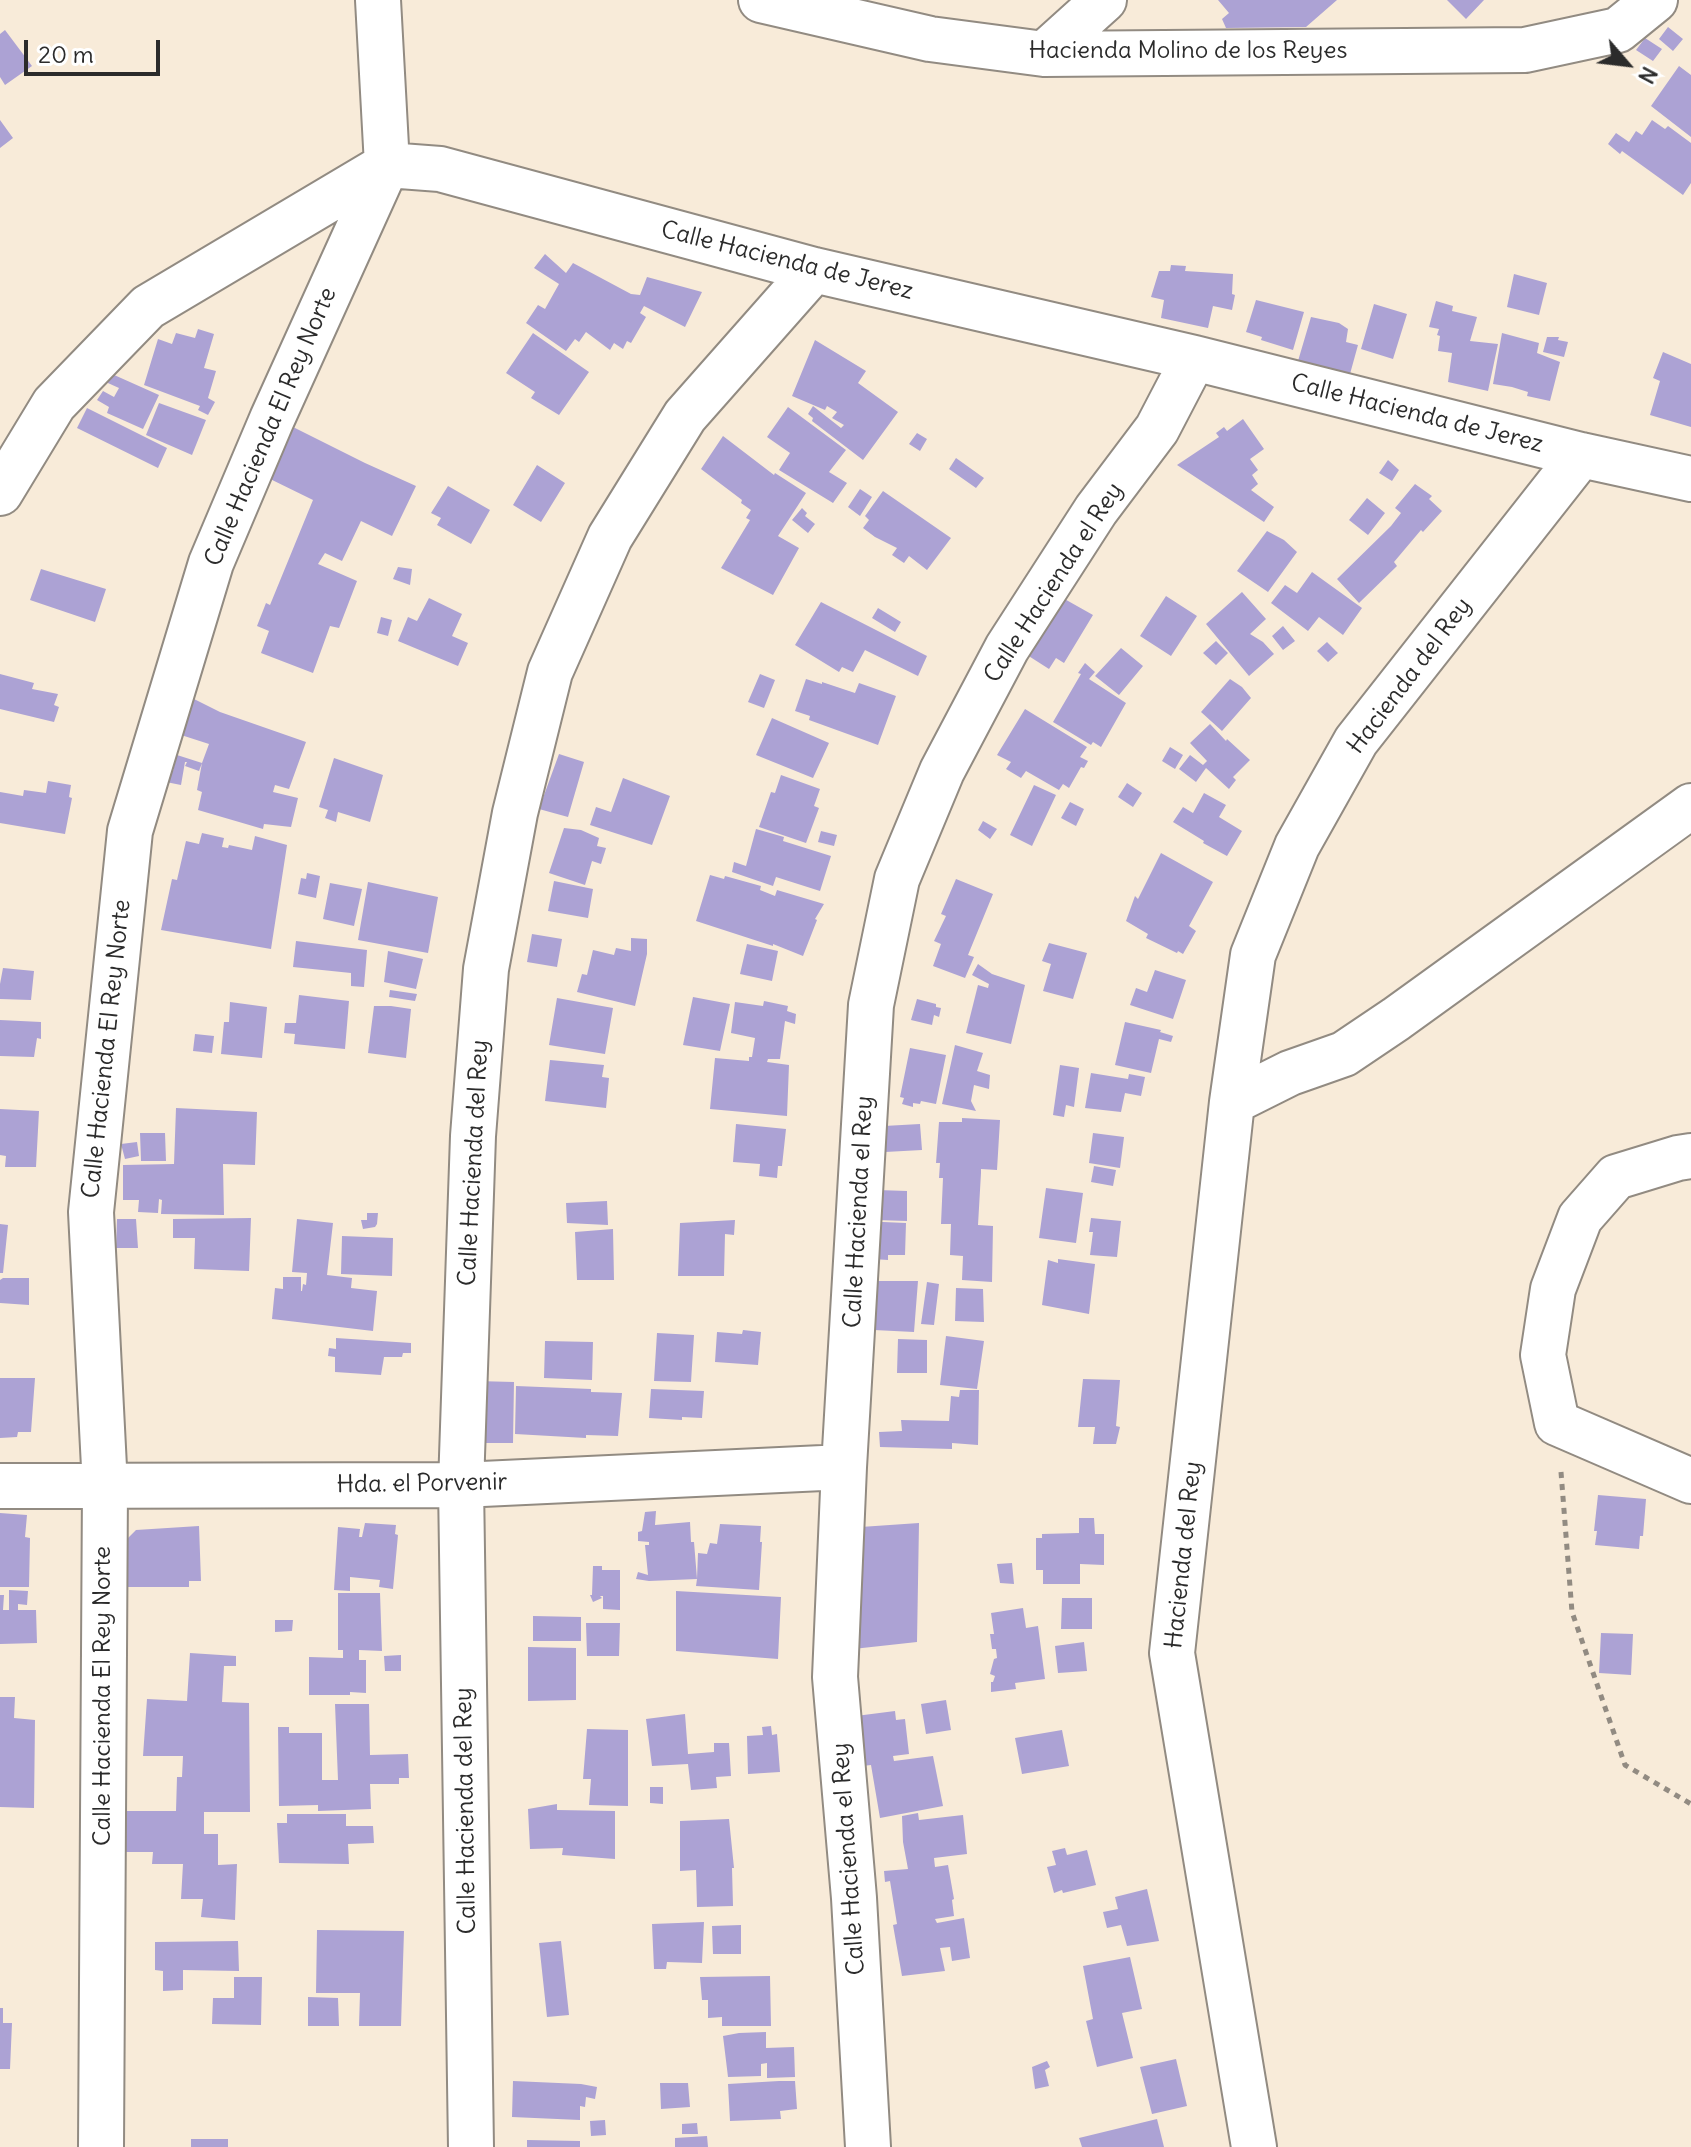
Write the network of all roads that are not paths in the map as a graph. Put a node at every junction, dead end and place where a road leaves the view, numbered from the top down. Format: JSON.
{"nodes":[{"id":1,"x":378,"y":0,"type":"edge"},
{"id":2,"x":761,"y":0,"type":"edge"},
{"id":3,"x":1104,"y":0,"type":"edge"},
{"id":4,"x":1655,"y":0,"type":"edge"},
{"id":5,"x":1044,"y":54,"type":"junction"},
{"id":6,"x":387,"y":165,"type":"junction"},
{"id":7,"x":814,"y":270,"type":"junction"},
{"id":8,"x":1194,"y":358,"type":"junction"},
{"id":9,"x":1581,"y":455,"type":"junction"},
{"id":10,"x":1691,"y":479,"type":"edge"},
{"id":11,"x":0,"y":493,"type":"edge"},
{"id":12,"x":1691,"y":806,"type":"edge"},
{"id":13,"x":1232,"y":1102,"type":"junction"},
{"id":14,"x":1691,"y":1156,"type":"edge"},
{"id":15,"x":844,"y":1467,"type":"junction"},
{"id":16,"x":1691,"y":1481,"type":"edge"},
{"id":17,"x":461,"y":1485,"type":"junction"},
{"id":18,"x":0,"y":1486,"type":"edge"},
{"id":19,"x":105,"y":1487,"type":"junction"},
{"id":20,"x":101,"y":2147,"type":"edge"},
{"id":21,"x":471,"y":2147,"type":"edge"},
{"id":22,"x":868,"y":2147,"type":"edge"},
{"id":23,"x":1254,"y":2147,"type":"edge"}],
"edges":[{"from":1,"to":6,"type":"street","name":"Calle Hacienda El Rey Norte"},
{"from":2,"to":5,"type":"street","name":"Hacienda Molino de los Reyes"},
{"from":3,"to":5,"type":"street"},
{"from":4,"to":5,"type":"street","name":"Hacienda Molino de los Reyes"},
{"from":6,"to":7,"type":"street","name":"Calle Hacienda de Jerez"},
{"from":6,"to":11,"type":"street"},
{"from":6,"to":19,"type":"street","name":"Calle Hacienda El Rey Norte"},
{"from":7,"to":8,"type":"street","name":"Calle Hacienda de Jerez"},
{"from":7,"to":17,"type":"street","name":"Calle Hacienda del Rey"},
{"from":8,"to":9,"type":"street","name":"Calle Hacienda de Jerez"},
{"from":8,"to":15,"type":"street","name":"Calle Hacienda el Rey"},
{"from":9,"to":10,"type":"street","name":"Calle Hacienda de Jerez"},
{"from":9,"to":13,"type":"street","name":"Hacienda del Rey"},
{"from":12,"to":13,"type":"street"},
{"from":13,"to":23,"type":"street","name":"Hacienda del Rey"},
{"from":14,"to":16,"type":"street"},
{"from":15,"to":17,"type":"street","name":"Hda. el Porvenir"},
{"from":15,"to":22,"type":"street","name":"Calle Hacienda el Rey"},
{"from":17,"to":19,"type":"street","name":"Hda. el Porvenir"},
{"from":17,"to":21,"type":"street","name":"Calle Hacienda del Rey"},
{"from":18,"to":19,"type":"street","name":"Hda. el Porvenir"},
{"from":19,"to":20,"type":"street","name":"Calle Hacienda El Rey Norte"}]}
